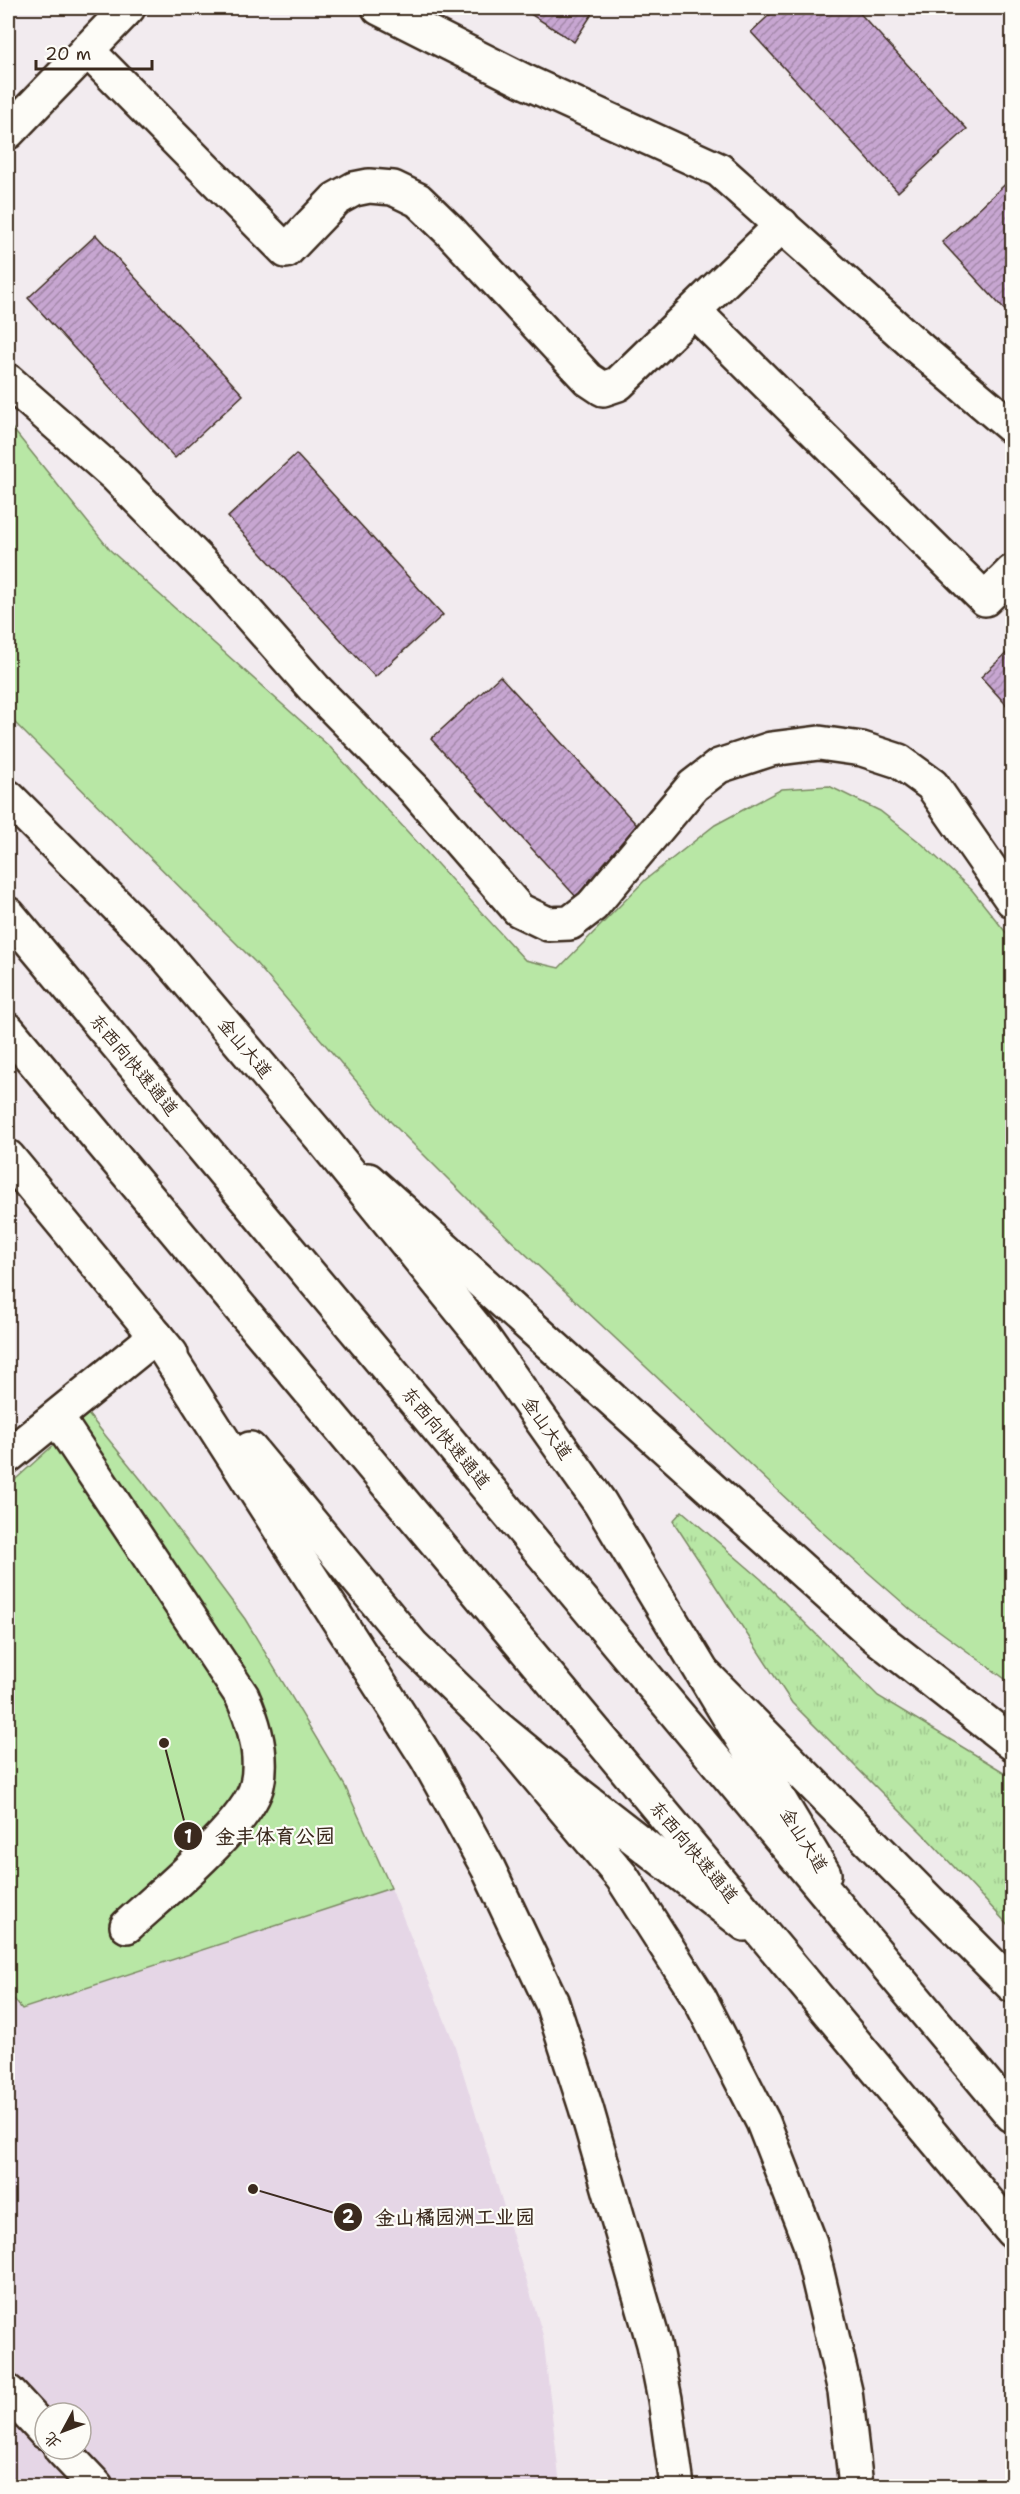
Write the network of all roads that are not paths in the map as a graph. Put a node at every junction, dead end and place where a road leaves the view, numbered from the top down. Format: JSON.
{"nodes":[{"id":1,"x":128,"y":8,"type":"edge"},
{"id":2,"x":379,"y":8,"type":"edge"},
{"id":3,"x":87,"y":50,"type":"junction"},
{"id":4,"x":8,"y":132,"type":"edge"},
{"id":5,"x":782,"y":225,"type":"junction"},
{"id":6,"x":693,"y":311,"type":"junction"},
{"id":7,"x":8,"y":381,"type":"edge"},
{"id":8,"x":1012,"y":427,"type":"edge"},
{"id":9,"x":1012,"y":572,"type":"edge"},
{"id":10,"x":8,"y":797,"type":"edge"},
{"id":11,"x":1012,"y":900,"type":"edge"},
{"id":12,"x":8,"y":914,"type":"edge"},
{"id":13,"x":8,"y":1030,"type":"edge"},
{"id":14,"x":323,"y":1140,"type":"junction"},
{"id":15,"x":8,"y":1156,"type":"edge"},
{"id":16,"x":156,"y":1336,"type":"junction"},
{"id":17,"x":57,"y":1418,"type":"junction"},
{"id":18,"x":8,"y":1456,"type":"edge"},
{"id":19,"x":706,"y":1676,"type":"junction"},
{"id":20,"x":494,"y":1725,"type":"junction"},
{"id":21,"x":1012,"y":1743,"type":"edge"},
{"id":22,"x":127,"y":1926,"type":"dead end"},
{"id":23,"x":884,"y":1962,"type":"junction"},
{"id":24,"x":1012,"y":1985,"type":"edge"},
{"id":25,"x":827,"y":2012,"type":"junction"},
{"id":26,"x":1012,"y":2115,"type":"edge"},
{"id":27,"x":1012,"y":2231,"type":"edge"},
{"id":28,"x":8,"y":2392,"type":"edge"},
{"id":29,"x":33,"y":2419,"type":"edge"},
{"id":30,"x":72,"y":2461,"type":"edge"},
{"id":31,"x":855,"y":2474,"type":"edge"},
{"id":32,"x":96,"y":2487,"type":"edge"},
{"id":33,"x":677,"y":2487,"type":"edge"}],
"edges":[{"from":1,"to":3,"type":"main road"},
{"from":2,"to":5,"type":"main road"},
{"from":3,"to":4,"type":"main road"},
{"from":3,"to":6,"type":"main road"},
{"from":5,"to":6,"type":"main road"},
{"from":5,"to":8,"type":"main road"},
{"from":6,"to":9,"type":"main road"},
{"from":7,"to":11,"type":"main road"},
{"from":10,"to":14,"type":"main road","name":"金山大道"},
{"from":12,"to":23,"type":"main road","name":"东西向快速通道"},
{"from":13,"to":25,"type":"main road","name":"东西向快速通道"},
{"from":14,"to":19,"type":"main road","name":"金山大道"},
{"from":14,"to":21,"type":"main road"},
{"from":15,"to":16,"type":"main road"},
{"from":16,"to":17,"type":"main road"},
{"from":16,"to":20,"type":"main road"},
{"from":16,"to":33,"type":"main road"},
{"from":17,"to":18,"type":"main road"},
{"from":17,"to":22,"type":"main road"},
{"from":19,"to":23,"type":"main road","name":"金山大道"},
{"from":19,"to":24,"type":"main road"},
{"from":20,"to":25,"type":"main road"},
{"from":20,"to":31,"type":"main road"},
{"from":23,"to":26,"type":"main road","name":"金山大道"},
{"from":25,"to":27,"type":"main road"},
{"from":28,"to":29,"type":"main road"},
{"from":30,"to":32,"type":"main road"}]}
